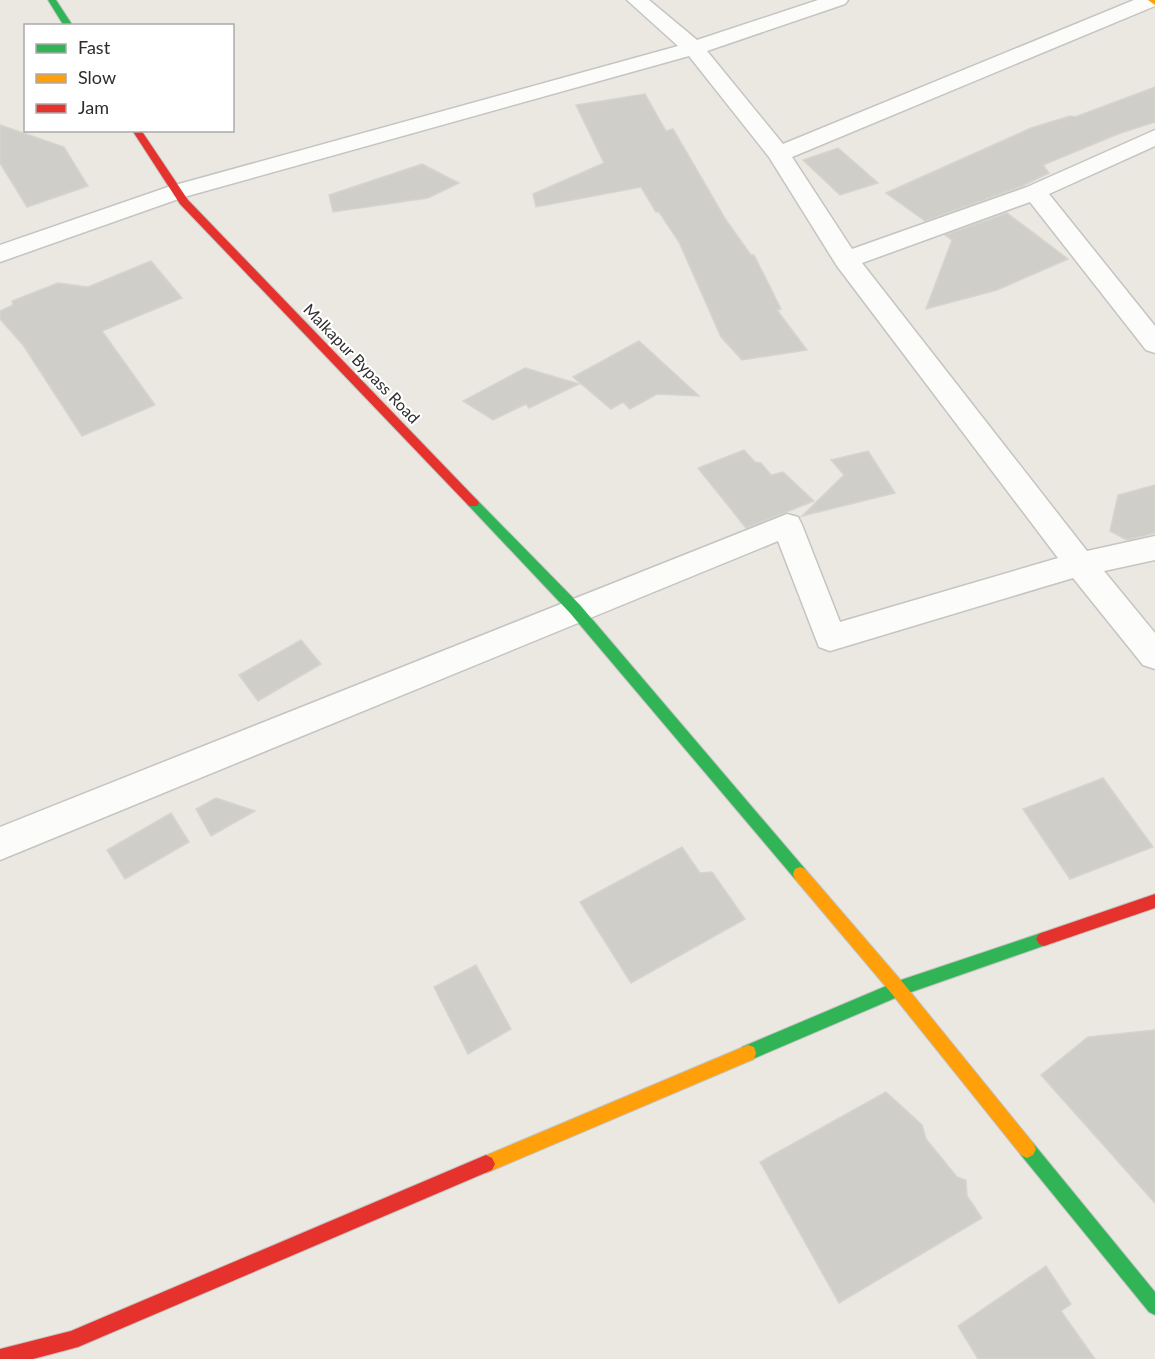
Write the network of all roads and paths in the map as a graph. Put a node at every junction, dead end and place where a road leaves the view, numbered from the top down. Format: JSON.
{"nodes":[{"id":1,"x":52,"y":0,"type":"edge"},
{"id":2,"x":637,"y":0,"type":"edge"},
{"id":3,"x":838,"y":0,"type":"edge"},
{"id":4,"x":1154,"y":1,"type":"edge"},
{"id":5,"x":68,"y":24,"type":"edge"},
{"id":6,"x":694,"y":48,"type":"junction"},
{"id":7,"x":137,"y":132,"type":"edge"},
{"id":8,"x":1155,"y":137,"type":"edge"},
{"id":9,"x":778,"y":154,"type":"junction"},
{"id":10,"x":176,"y":192,"type":"junction"},
{"id":11,"x":1035,"y":192,"type":"junction"},
{"id":12,"x":0,"y":254,"type":"edge"},
{"id":13,"x":846,"y":260,"type":"junction"},
{"id":14,"x":1155,"y":344,"type":"edge"},
{"id":15,"x":1155,"y":548,"type":"edge"},
{"id":16,"x":1080,"y":564,"type":"junction"},
{"id":17,"x":576,"y":609,"type":"junction"},
{"id":18,"x":1155,"y":656,"type":"edge"},
{"id":19,"x":0,"y":844,"type":"edge"},
{"id":20,"x":1155,"y":901,"type":"edge"},
{"id":21,"x":898,"y":989,"type":"junction"},
{"id":22,"x":1155,"y":1306,"type":"edge"},
{"id":23,"x":0,"y":1358,"type":"edge"}],
"edges":[{"from":1,"to":5,"type":"street"},
{"from":2,"to":6,"type":"street"},
{"from":3,"to":6,"type":"street"},
{"from":4,"to":9,"type":"street"},
{"from":6,"to":9,"type":"street"},
{"from":6,"to":10,"type":"street"},
{"from":7,"to":10,"type":"street","name":"Malkapur Bypass Road"},
{"from":8,"to":11,"type":"street"},
{"from":9,"to":13,"type":"street"},
{"from":10,"to":12,"type":"street"},
{"from":10,"to":17,"type":"street","name":"Malkapur Bypass Road"},
{"from":11,"to":13,"type":"street"},
{"from":11,"to":14,"type":"street"},
{"from":13,"to":16,"type":"street"},
{"from":15,"to":16,"type":"street"},
{"from":16,"to":17,"type":"street"},
{"from":16,"to":18,"type":"street"},
{"from":17,"to":19,"type":"street"},
{"from":17,"to":21,"type":"street","name":"Malkapur Bypass Road"},
{"from":20,"to":21,"type":"street"},
{"from":21,"to":22,"type":"street","name":"Malkapur Bypass Road"},
{"from":21,"to":23,"type":"street"}]}
